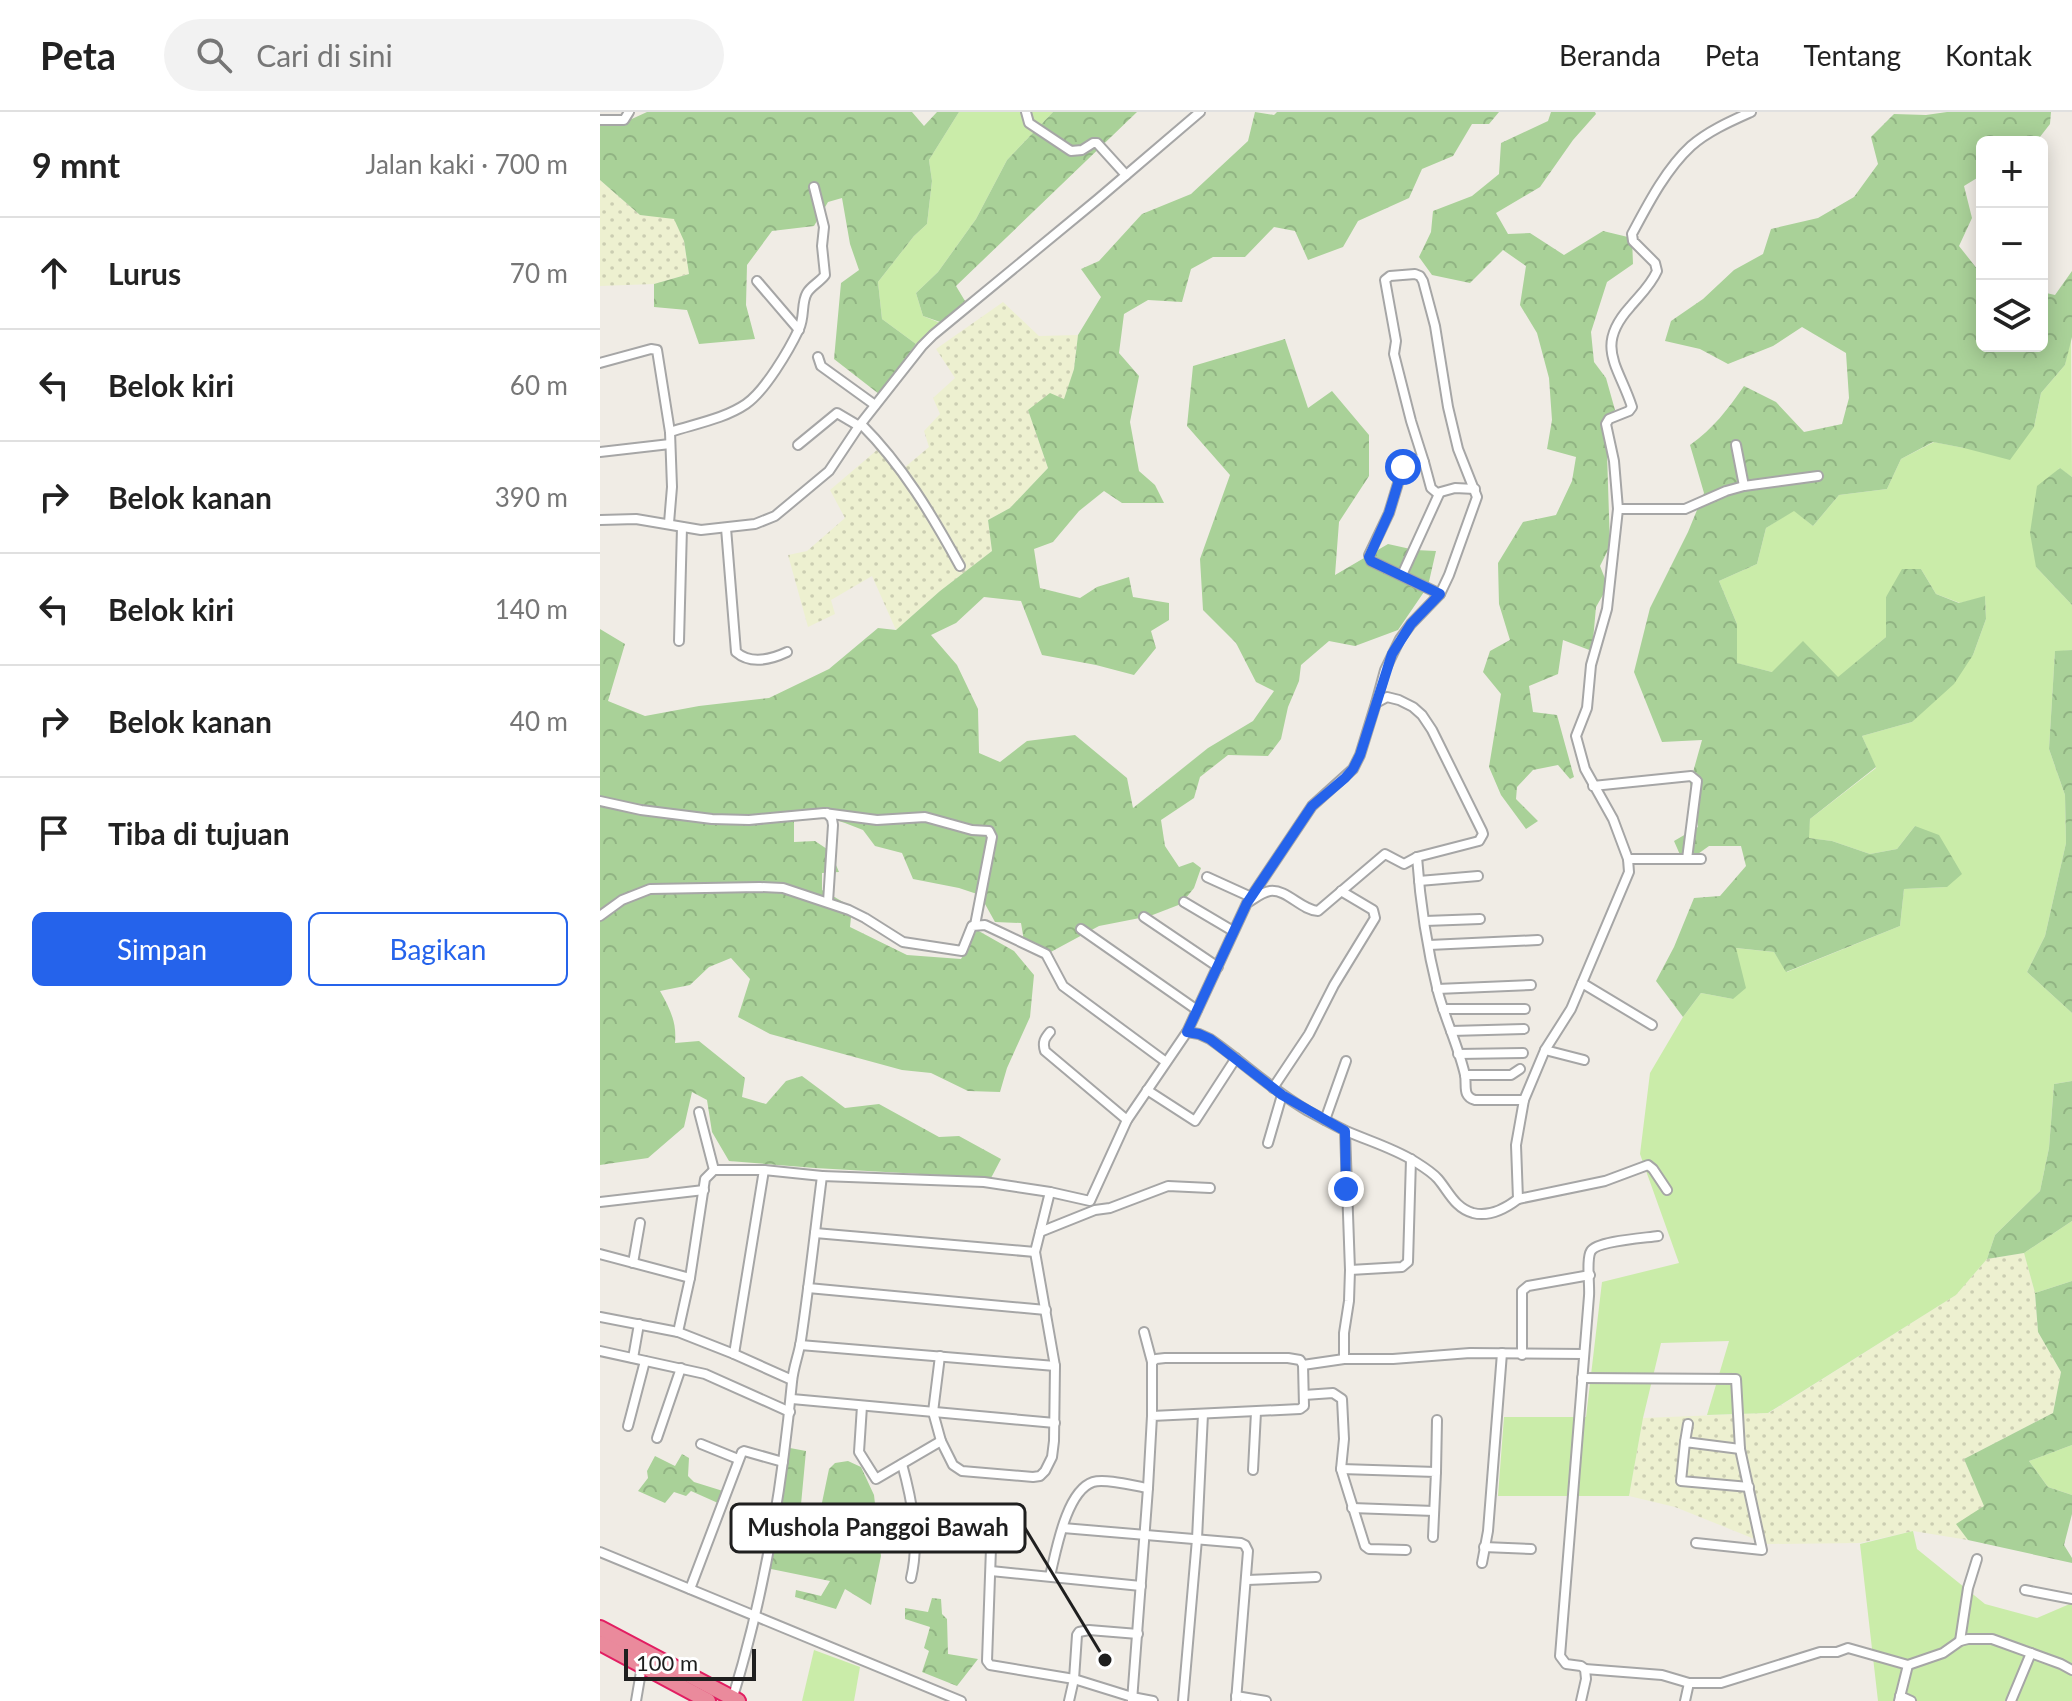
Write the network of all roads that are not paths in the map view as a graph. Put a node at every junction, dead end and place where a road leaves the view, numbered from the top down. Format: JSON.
{"nodes":[{"id":1,"x":629,"y":112,"type":"edge"},
{"id":2,"x":1026,"y":112,"type":"edge"},
{"id":3,"x":1200,"y":112,"type":"edge"},
{"id":4,"x":1751,"y":112,"type":"edge"},
{"id":5,"x":600,"y":120,"type":"edge"},
{"id":6,"x":1126,"y":175,"type":"junction"},
{"id":7,"x":814,"y":187,"type":"dead end"},
{"id":8,"x":757,"y":281,"type":"dead end"},
{"id":9,"x":799,"y":330,"type":"junction"},
{"id":10,"x":818,"y":357,"type":"dead end"},
{"id":11,"x":600,"y":363,"type":"edge"},
{"id":12,"x":875,"y":405,"type":"junction"},
{"id":13,"x":860,"y":425,"type":"junction"},
{"id":14,"x":670,"y":432,"type":"junction"},
{"id":15,"x":670,"y":444,"type":"junction"},
{"id":16,"x":798,"y":445,"type":"dead end"},
{"id":17,"x":1736,"y":445,"type":"dead end"},
{"id":18,"x":600,"y":452,"type":"edge"},
{"id":19,"x":1424,"y":462,"type":"junction"},
{"id":20,"x":1818,"y":476,"type":"dead end"},
{"id":21,"x":1744,"y":486,"type":"junction"},
{"id":22,"x":1475,"y":489,"type":"junction"},
{"id":23,"x":1439,"y":494,"type":"junction"},
{"id":24,"x":1618,"y":509,"type":"junction"},
{"id":25,"x":600,"y":520,"type":"edge"},
{"id":26,"x":669,"y":523,"type":"junction"},
{"id":27,"x":682,"y":527,"type":"junction"},
{"id":28,"x":726,"y":528,"type":"junction"},
{"id":29,"x":960,"y":566,"type":"dead end"},
{"id":30,"x":1402,"y":575,"type":"junction"},
{"id":31,"x":1440,"y":594,"type":"junction"},
{"id":32,"x":679,"y":641,"type":"dead end"},
{"id":33,"x":787,"y":652,"type":"dead end"},
{"id":34,"x":1376,"y":703,"type":"junction"},
{"id":35,"x":1593,"y":786,"type":"junction"},
{"id":36,"x":600,"y":801,"type":"edge"},
{"id":37,"x":827,"y":813,"type":"junction"},
{"id":38,"x":1417,"y":857,"type":"junction"},
{"id":39,"x":1628,"y":859,"type":"junction"},
{"id":40,"x":1687,"y":859,"type":"junction"},
{"id":41,"x":1701,"y":859,"type":"dead end"},
{"id":42,"x":1478,"y":876,"type":"dead end"},
{"id":43,"x":1207,"y":877,"type":"dead end"},
{"id":44,"x":1419,"y":881,"type":"junction"},
{"id":45,"x":1341,"y":891,"type":"junction"},
{"id":46,"x":1249,"y":900,"type":"junction"},
{"id":47,"x":828,"y":902,"type":"junction"},
{"id":48,"x":1184,"y":902,"type":"dead end"},
{"id":49,"x":600,"y":916,"type":"edge"},
{"id":50,"x":1144,"y":917,"type":"dead end"},
{"id":51,"x":1480,"y":919,"type":"dead end"},
{"id":52,"x":1425,"y":921,"type":"junction"},
{"id":53,"x":975,"y":925,"type":"junction"},
{"id":54,"x":1081,"y":929,"type":"dead end"},
{"id":55,"x":1233,"y":931,"type":"junction"},
{"id":56,"x":1538,"y":940,"type":"dead end"},
{"id":57,"x":1429,"y":945,"type":"junction"},
{"id":58,"x":1218,"y":967,"type":"junction"},
{"id":59,"x":1582,"y":983,"type":"junction"},
{"id":60,"x":1531,"y":985,"type":"dead end"},
{"id":61,"x":1437,"y":989,"type":"junction"},
{"id":62,"x":1443,"y":1009,"type":"junction"},
{"id":63,"x":1525,"y":1009,"type":"dead end"},
{"id":64,"x":1197,"y":1010,"type":"junction"},
{"id":65,"x":1652,"y":1025,"type":"dead end"},
{"id":66,"x":1524,"y":1029,"type":"dead end"},
{"id":67,"x":1451,"y":1031,"type":"junction"},
{"id":68,"x":1050,"y":1032,"type":"dead end"},
{"id":69,"x":1187,"y":1032,"type":"junction"},
{"id":70,"x":1545,"y":1050,"type":"junction"},
{"id":71,"x":1523,"y":1053,"type":"dead end"},
{"id":72,"x":1458,"y":1054,"type":"junction"},
{"id":73,"x":1236,"y":1058,"type":"junction"},
{"id":74,"x":1584,"y":1060,"type":"dead end"},
{"id":75,"x":1346,"y":1061,"type":"dead end"},
{"id":76,"x":1166,"y":1062,"type":"junction"},
{"id":77,"x":1520,"y":1069,"type":"dead end"},
{"id":78,"x":1465,"y":1075,"type":"junction"},
{"id":79,"x":1273,"y":1088,"type":"junction"},
{"id":80,"x":1147,"y":1090,"type":"junction"},
{"id":81,"x":1282,"y":1095,"type":"junction"},
{"id":82,"x":1524,"y":1100,"type":"junction"},
{"id":83,"x":699,"y":1112,"type":"dead end"},
{"id":84,"x":1127,"y":1120,"type":"junction"},
{"id":85,"x":1325,"y":1120,"type":"junction"},
{"id":86,"x":1345,"y":1131,"type":"junction"},
{"id":87,"x":1268,"y":1143,"type":"dead end"},
{"id":88,"x":1411,"y":1159,"type":"junction"},
{"id":89,"x":714,"y":1170,"type":"junction"},
{"id":90,"x":764,"y":1170,"type":"junction"},
{"id":91,"x":822,"y":1176,"type":"junction"},
{"id":92,"x":1210,"y":1188,"type":"dead end"},
{"id":93,"x":704,"y":1190,"type":"junction"},
{"id":94,"x":1667,"y":1190,"type":"dead end"},
{"id":95,"x":1050,"y":1192,"type":"junction"},
{"id":96,"x":1518,"y":1199,"type":"junction"},
{"id":97,"x":1090,"y":1201,"type":"junction"},
{"id":98,"x":600,"y":1202,"type":"edge"},
{"id":99,"x":1095,"y":1210,"type":"junction"},
{"id":100,"x":640,"y":1223,"type":"dead end"},
{"id":101,"x":1040,"y":1232,"type":"junction"},
{"id":102,"x":815,"y":1233,"type":"junction"},
{"id":103,"x":1658,"y":1236,"type":"dead end"},
{"id":104,"x":1035,"y":1252,"type":"junction"},
{"id":105,"x":600,"y":1254,"type":"edge"},
{"id":106,"x":633,"y":1263,"type":"junction"},
{"id":107,"x":1350,"y":1270,"type":"junction"},
{"id":108,"x":1590,"y":1275,"type":"junction"},
{"id":109,"x":690,"y":1278,"type":"junction"},
{"id":110,"x":808,"y":1288,"type":"junction"},
{"id":111,"x":1046,"y":1310,"type":"junction"},
{"id":112,"x":600,"y":1317,"type":"edge"},
{"id":113,"x":639,"y":1324,"type":"junction"},
{"id":114,"x":678,"y":1332,"type":"junction"},
{"id":115,"x":1144,"y":1332,"type":"dead end"},
{"id":116,"x":800,"y":1345,"type":"junction"},
{"id":117,"x":600,"y":1351,"type":"edge"},
{"id":118,"x":1502,"y":1353,"type":"junction"},
{"id":119,"x":734,"y":1354,"type":"junction"},
{"id":120,"x":1584,"y":1354,"type":"junction"},
{"id":121,"x":1522,"y":1355,"type":"junction"},
{"id":122,"x":940,"y":1356,"type":"junction"},
{"id":123,"x":633,"y":1358,"type":"junction"},
{"id":124,"x":1344,"y":1359,"type":"junction"},
{"id":125,"x":645,"y":1361,"type":"junction"},
{"id":126,"x":1152,"y":1362,"type":"junction"},
{"id":127,"x":1303,"y":1365,"type":"junction"},
{"id":128,"x":1055,"y":1366,"type":"junction"},
{"id":129,"x":681,"y":1368,"type":"junction"},
{"id":130,"x":1582,"y":1378,"type":"junction"},
{"id":131,"x":792,"y":1380,"type":"junction"},
{"id":132,"x":1304,"y":1395,"type":"junction"},
{"id":133,"x":792,"y":1399,"type":"junction"},
{"id":134,"x":862,"y":1406,"type":"junction"},
{"id":135,"x":790,"y":1412,"type":"junction"},
{"id":136,"x":933,"y":1412,"type":"junction"},
{"id":137,"x":1256,"y":1412,"type":"junction"},
{"id":138,"x":1203,"y":1414,"type":"junction"},
{"id":139,"x":1152,"y":1416,"type":"junction"},
{"id":140,"x":1437,"y":1420,"type":"dead end"},
{"id":141,"x":1055,"y":1423,"type":"junction"},
{"id":142,"x":1688,"y":1424,"type":"dead end"},
{"id":143,"x":628,"y":1426,"type":"dead end"},
{"id":144,"x":657,"y":1438,"type":"dead end"},
{"id":145,"x":941,"y":1441,"type":"junction"},
{"id":146,"x":1685,"y":1442,"type":"junction"},
{"id":147,"x":701,"y":1444,"type":"dead end"},
{"id":148,"x":1740,"y":1449,"type":"junction"},
{"id":149,"x":738,"y":1459,"type":"junction"},
{"id":150,"x":783,"y":1462,"type":"junction"},
{"id":151,"x":902,"y":1464,"type":"junction"},
{"id":152,"x":1341,"y":1469,"type":"junction"},
{"id":153,"x":1253,"y":1470,"type":"dead end"},
{"id":154,"x":1436,"y":1472,"type":"junction"},
{"id":155,"x":1749,"y":1487,"type":"junction"},
{"id":156,"x":1148,"y":1488,"type":"junction"},
{"id":157,"x":1352,"y":1508,"type":"junction"},
{"id":158,"x":1434,"y":1511,"type":"junction"},
{"id":159,"x":1063,"y":1528,"type":"junction"},
{"id":160,"x":1145,"y":1536,"type":"junction"},
{"id":161,"x":1433,"y":1537,"type":"dead end"},
{"id":162,"x":1197,"y":1539,"type":"junction"},
{"id":163,"x":1696,"y":1543,"type":"dead end"},
{"id":164,"x":1484,"y":1547,"type":"junction"},
{"id":165,"x":991,"y":1548,"type":"dead end"},
{"id":166,"x":1531,"y":1549,"type":"dead end"},
{"id":167,"x":1406,"y":1550,"type":"dead end"},
{"id":168,"x":600,"y":1552,"type":"edge"},
{"id":169,"x":1977,"y":1559,"type":"dead end"},
{"id":170,"x":1482,"y":1563,"type":"dead end"},
{"id":171,"x":991,"y":1571,"type":"junction"},
{"id":172,"x":1050,"y":1576,"type":"junction"},
{"id":173,"x":1316,"y":1577,"type":"dead end"},
{"id":174,"x":911,"y":1578,"type":"dead end"},
{"id":175,"x":1247,"y":1580,"type":"junction"},
{"id":176,"x":1141,"y":1586,"type":"junction"},
{"id":177,"x":690,"y":1589,"type":"junction"},
{"id":178,"x":2025,"y":1590,"type":"dead end"},
{"id":179,"x":2072,"y":1599,"type":"edge"},
{"id":180,"x":756,"y":1617,"type":"junction"},
{"id":181,"x":600,"y":1628,"type":"edge"},
{"id":182,"x":1138,"y":1634,"type":"junction"},
{"id":183,"x":1960,"y":1641,"type":"junction"},
{"id":184,"x":600,"y":1643,"type":"edge"},
{"id":185,"x":2031,"y":1653,"type":"junction"},
{"id":186,"x":642,"y":1665,"type":"junction"},
{"id":187,"x":1908,"y":1665,"type":"junction"},
{"id":188,"x":1585,"y":1669,"type":"junction"},
{"id":189,"x":2072,"y":1670,"type":"edge"},
{"id":190,"x":1074,"y":1679,"type":"junction"},
{"id":191,"x":1689,"y":1683,"type":"junction"},
{"id":192,"x":1236,"y":1698,"type":"edge"},
{"id":193,"x":1900,"y":1698,"type":"edge"},
{"id":194,"x":1132,"y":1699,"type":"edge"},
{"id":195,"x":734,"y":1700,"type":"edge"},
{"id":196,"x":636,"y":1701,"type":"edge"},
{"id":197,"x":708,"y":1701,"type":"edge"},
{"id":198,"x":961,"y":1701,"type":"edge"},
{"id":199,"x":1069,"y":1701,"type":"edge"},
{"id":200,"x":1153,"y":1701,"type":"edge"},
{"id":201,"x":1183,"y":1701,"type":"edge"},
{"id":202,"x":1266,"y":1701,"type":"edge"},
{"id":203,"x":1581,"y":1701,"type":"edge"},
{"id":204,"x":1685,"y":1701,"type":"edge"},
{"id":205,"x":1911,"y":1701,"type":"edge"},
{"id":206,"x":2011,"y":1701,"type":"edge"}],
"edges":[{"from":1,"to":5,"type":"street"},
{"from":2,"to":6,"type":"street"},
{"from":3,"to":6,"type":"street"},
{"from":4,"to":24,"type":"street"},
{"from":6,"to":12,"type":"street"},
{"from":7,"to":9,"type":"street"},
{"from":8,"to":9,"type":"street"},
{"from":9,"to":14,"type":"street"},
{"from":10,"to":12,"type":"street"},
{"from":11,"to":14,"type":"street"},
{"from":12,"to":13,"type":"street"},
{"from":13,"to":16,"type":"street"},
{"from":13,"to":28,"type":"street"},
{"from":13,"to":29,"type":"street"},
{"from":14,"to":15,"type":"street"},
{"from":15,"to":18,"type":"street"},
{"from":15,"to":26,"type":"street"},
{"from":17,"to":21,"type":"street"},
{"from":19,"to":22,"type":"street"},
{"from":19,"to":23,"type":"street"},
{"from":19,"to":30,"type":"street"},
{"from":20,"to":21,"type":"street"},
{"from":21,"to":24,"type":"street"},
{"from":22,"to":23,"type":"street"},
{"from":22,"to":31,"type":"street"},
{"from":23,"to":30,"type":"street"},
{"from":24,"to":35,"type":"street"},
{"from":25,"to":26,"type":"street"},
{"from":26,"to":27,"type":"street"},
{"from":27,"to":28,"type":"street"},
{"from":27,"to":32,"type":"street"},
{"from":28,"to":33,"type":"street"},
{"from":30,"to":31,"type":"street"},
{"from":31,"to":34,"type":"street"},
{"from":34,"to":38,"type":"street"},
{"from":34,"to":46,"type":"street"},
{"from":35,"to":39,"type":"street"},
{"from":35,"to":40,"type":"street"},
{"from":36,"to":37,"type":"street"},
{"from":37,"to":47,"type":"street"},
{"from":37,"to":53,"type":"street"},
{"from":38,"to":44,"type":"street"},
{"from":38,"to":45,"type":"street"},
{"from":39,"to":40,"type":"street"},
{"from":39,"to":59,"type":"street"},
{"from":40,"to":41,"type":"street"},
{"from":42,"to":44,"type":"street"},
{"from":43,"to":46,"type":"street"},
{"from":44,"to":52,"type":"street"},
{"from":45,"to":46,"type":"street"},
{"from":45,"to":79,"type":"street"},
{"from":46,"to":55,"type":"street"},
{"from":47,"to":49,"type":"street"},
{"from":47,"to":53,"type":"street"},
{"from":48,"to":55,"type":"street"},
{"from":50,"to":58,"type":"street"},
{"from":51,"to":52,"type":"street"},
{"from":52,"to":57,"type":"street"},
{"from":53,"to":76,"type":"street"},
{"from":54,"to":64,"type":"street"},
{"from":55,"to":58,"type":"street"},
{"from":56,"to":57,"type":"street"},
{"from":57,"to":61,"type":"street"},
{"from":58,"to":64,"type":"street"},
{"from":59,"to":65,"type":"street"},
{"from":59,"to":70,"type":"street"},
{"from":60,"to":61,"type":"street"},
{"from":61,"to":62,"type":"street"},
{"from":62,"to":63,"type":"street"},
{"from":62,"to":67,"type":"street"},
{"from":64,"to":69,"type":"street"},
{"from":66,"to":67,"type":"street"},
{"from":67,"to":72,"type":"street"},
{"from":68,"to":84,"type":"street"},
{"from":69,"to":73,"type":"street"},
{"from":69,"to":76,"type":"street"},
{"from":70,"to":74,"type":"street"},
{"from":70,"to":82,"type":"street"},
{"from":71,"to":72,"type":"street"},
{"from":72,"to":78,"type":"street"},
{"from":73,"to":79,"type":"street"},
{"from":73,"to":80,"type":"street"},
{"from":75,"to":85,"type":"street"},
{"from":76,"to":80,"type":"street"},
{"from":77,"to":78,"type":"street"},
{"from":78,"to":82,"type":"street"},
{"from":79,"to":81,"type":"street"},
{"from":80,"to":84,"type":"street"},
{"from":81,"to":85,"type":"street"},
{"from":81,"to":87,"type":"street"},
{"from":82,"to":96,"type":"street"},
{"from":83,"to":89,"type":"street"},
{"from":84,"to":97,"type":"street"},
{"from":85,"to":86,"type":"street"},
{"from":86,"to":88,"type":"street"},
{"from":86,"to":107,"type":"street"},
{"from":88,"to":96,"type":"street"},
{"from":88,"to":107,"type":"street"},
{"from":89,"to":90,"type":"street"},
{"from":89,"to":93,"type":"street"},
{"from":90,"to":91,"type":"street"},
{"from":90,"to":119,"type":"street"},
{"from":91,"to":95,"type":"street"},
{"from":91,"to":102,"type":"street"},
{"from":92,"to":99,"type":"street"},
{"from":93,"to":98,"type":"street"},
{"from":93,"to":109,"type":"street"},
{"from":94,"to":96,"type":"street"},
{"from":95,"to":97,"type":"street"},
{"from":95,"to":101,"type":"street"},
{"from":97,"to":99,"type":"street"},
{"from":99,"to":101,"type":"street"},
{"from":100,"to":106,"type":"street"},
{"from":101,"to":104,"type":"street"},
{"from":102,"to":104,"type":"street"},
{"from":102,"to":110,"type":"street"},
{"from":103,"to":108,"type":"street"},
{"from":104,"to":111,"type":"street"},
{"from":105,"to":106,"type":"street"},
{"from":106,"to":109,"type":"street"},
{"from":107,"to":124,"type":"street"},
{"from":108,"to":120,"type":"street"},
{"from":108,"to":121,"type":"street"},
{"from":109,"to":114,"type":"street"},
{"from":110,"to":111,"type":"street"},
{"from":110,"to":116,"type":"street"},
{"from":111,"to":128,"type":"street"},
{"from":112,"to":113,"type":"street"},
{"from":113,"to":114,"type":"street"},
{"from":113,"to":123,"type":"street"},
{"from":114,"to":119,"type":"street"},
{"from":115,"to":126,"type":"street"},
{"from":116,"to":122,"type":"street"},
{"from":116,"to":131,"type":"street"},
{"from":117,"to":123,"type":"street"},
{"from":118,"to":121,"type":"street"},
{"from":118,"to":124,"type":"street"},
{"from":118,"to":164,"type":"street"},
{"from":119,"to":131,"type":"street"},
{"from":120,"to":121,"type":"street"},
{"from":120,"to":130,"type":"street"},
{"from":122,"to":128,"type":"street"},
{"from":122,"to":136,"type":"street"},
{"from":123,"to":125,"type":"street"},
{"from":124,"to":127,"type":"street"},
{"from":125,"to":129,"type":"street"},
{"from":125,"to":143,"type":"street"},
{"from":126,"to":127,"type":"street"},
{"from":126,"to":139,"type":"street"},
{"from":127,"to":132,"type":"street"},
{"from":128,"to":141,"type":"street"},
{"from":129,"to":135,"type":"street"},
{"from":129,"to":144,"type":"street"},
{"from":130,"to":148,"type":"street"},
{"from":130,"to":188,"type":"street"},
{"from":131,"to":133,"type":"street"},
{"from":132,"to":137,"type":"street"},
{"from":132,"to":152,"type":"street"},
{"from":133,"to":134,"type":"street"},
{"from":133,"to":135,"type":"street"},
{"from":134,"to":136,"type":"street"},
{"from":134,"to":151,"type":"street"},
{"from":135,"to":150,"type":"street"},
{"from":136,"to":141,"type":"street"},
{"from":136,"to":145,"type":"street"},
{"from":137,"to":138,"type":"street"},
{"from":137,"to":153,"type":"street"},
{"from":138,"to":139,"type":"street"},
{"from":138,"to":162,"type":"street"},
{"from":139,"to":156,"type":"street"},
{"from":140,"to":154,"type":"street"},
{"from":141,"to":145,"type":"street"},
{"from":142,"to":146,"type":"street"},
{"from":145,"to":151,"type":"street"},
{"from":146,"to":148,"type":"street"},
{"from":146,"to":155,"type":"street"},
{"from":147,"to":149,"type":"street"},
{"from":148,"to":155,"type":"street"},
{"from":149,"to":150,"type":"street"},
{"from":149,"to":177,"type":"street"},
{"from":150,"to":180,"type":"street"},
{"from":151,"to":174,"type":"street"},
{"from":152,"to":154,"type":"street"},
{"from":152,"to":157,"type":"street"},
{"from":154,"to":158,"type":"street"},
{"from":155,"to":163,"type":"street"},
{"from":156,"to":159,"type":"street"},
{"from":156,"to":160,"type":"street"},
{"from":157,"to":158,"type":"street"},
{"from":157,"to":167,"type":"street"},
{"from":158,"to":161,"type":"street"},
{"from":159,"to":160,"type":"street"},
{"from":159,"to":172,"type":"street"},
{"from":160,"to":162,"type":"street"},
{"from":160,"to":176,"type":"street"},
{"from":162,"to":175,"type":"street"},
{"from":162,"to":201,"type":"street"},
{"from":164,"to":166,"type":"street"},
{"from":164,"to":170,"type":"street"},
{"from":165,"to":171,"type":"street"},
{"from":168,"to":177,"type":"street"},
{"from":169,"to":183,"type":"street"},
{"from":171,"to":172,"type":"street"},
{"from":171,"to":190,"type":"street"},
{"from":172,"to":176,"type":"street"},
{"from":173,"to":175,"type":"street"},
{"from":175,"to":192,"type":"street"},
{"from":176,"to":182,"type":"street"},
{"from":177,"to":180,"type":"street"},
{"from":178,"to":179,"type":"street"},
{"from":180,"to":195,"type":"street"},
{"from":180,"to":198,"type":"street"},
{"from":181,"to":195,"type":"highway"},
{"from":182,"to":190,"type":"street"},
{"from":182,"to":194,"type":"street"},
{"from":183,"to":185,"type":"street"},
{"from":183,"to":187,"type":"street"},
{"from":184,"to":186,"type":"highway"},
{"from":185,"to":189,"type":"street"},
{"from":185,"to":206,"type":"street"},
{"from":186,"to":196,"type":"street"},
{"from":186,"to":197,"type":"highway"},
{"from":187,"to":191,"type":"street"},
{"from":187,"to":193,"type":"street"},
{"from":188,"to":191,"type":"street"},
{"from":188,"to":203,"type":"street"},
{"from":190,"to":194,"type":"street"},
{"from":190,"to":199,"type":"street"},
{"from":191,"to":204,"type":"street"},
{"from":192,"to":202,"type":"street"},
{"from":193,"to":205,"type":"street"},
{"from":194,"to":200,"type":"street"}]}
